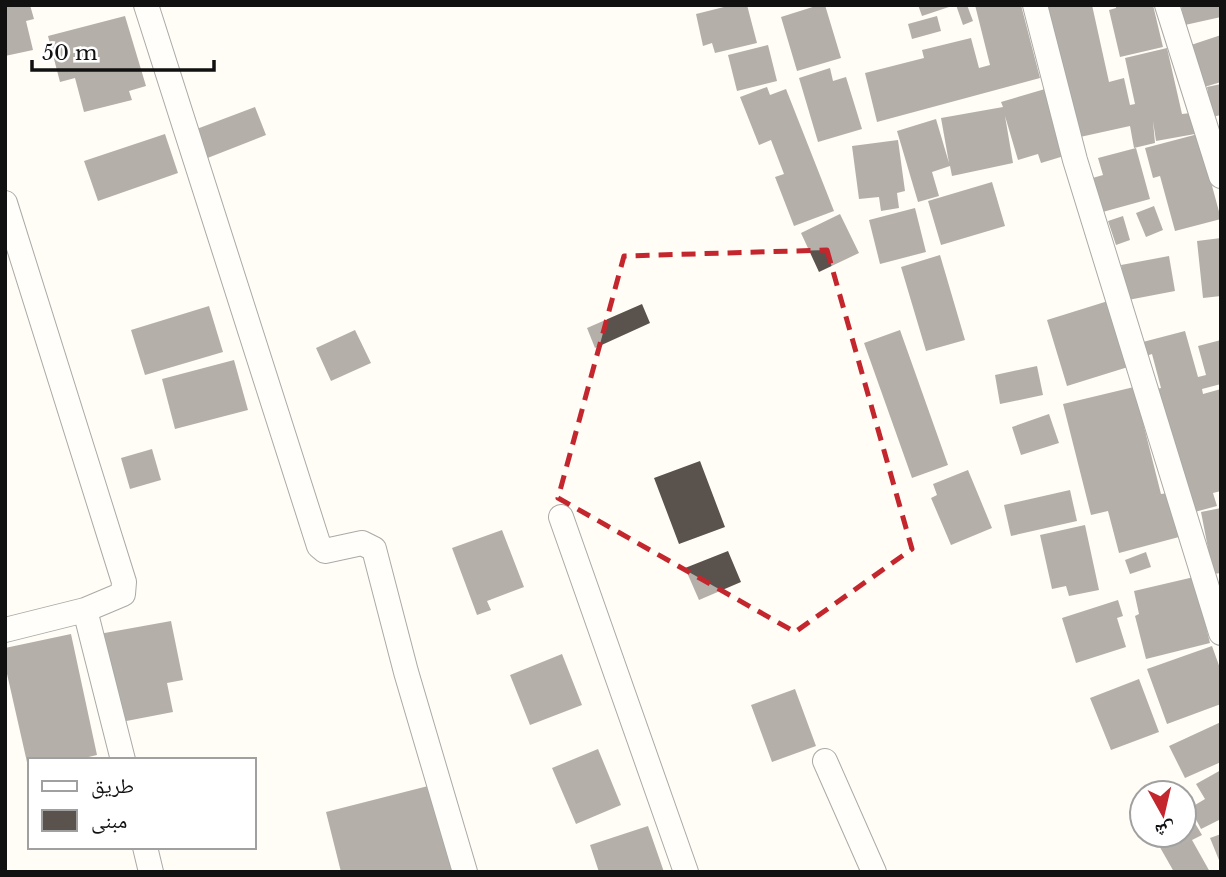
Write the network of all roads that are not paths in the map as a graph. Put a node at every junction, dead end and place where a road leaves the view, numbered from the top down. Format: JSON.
{"nodes":[{"id":1,"x":146,"y":5,"type":"edge"},
{"id":2,"x":1035,"y":5,"type":"edge"},
{"id":3,"x":1167,"y":5,"type":"edge"},
{"id":4,"x":1221,"y":176,"type":"edge"},
{"id":5,"x":5,"y":203,"type":"edge"},
{"id":6,"x":561,"y":517,"type":"dead end"},
{"id":7,"x":85,"y":610,"type":"junction"},
{"id":8,"x":5,"y":630,"type":"edge"},
{"id":9,"x":1221,"y":633,"type":"edge"},
{"id":10,"x":122,"y":758,"type":"edge"},
{"id":11,"x":825,"y":761,"type":"dead end"},
{"id":12,"x":145,"y":849,"type":"edge"},
{"id":13,"x":151,"y":872,"type":"edge"},
{"id":14,"x":465,"y":872,"type":"edge"},
{"id":15,"x":686,"y":872,"type":"edge"},
{"id":16,"x":874,"y":872,"type":"edge"}],
"edges":[{"from":1,"to":14,"type":"street"},
{"from":2,"to":9,"type":"street"},
{"from":3,"to":4,"type":"street"},
{"from":5,"to":7,"type":"street"},
{"from":6,"to":15,"type":"street"},
{"from":7,"to":8,"type":"street"},
{"from":7,"to":10,"type":"street"},
{"from":11,"to":16,"type":"street"},
{"from":12,"to":13,"type":"street"}]}
